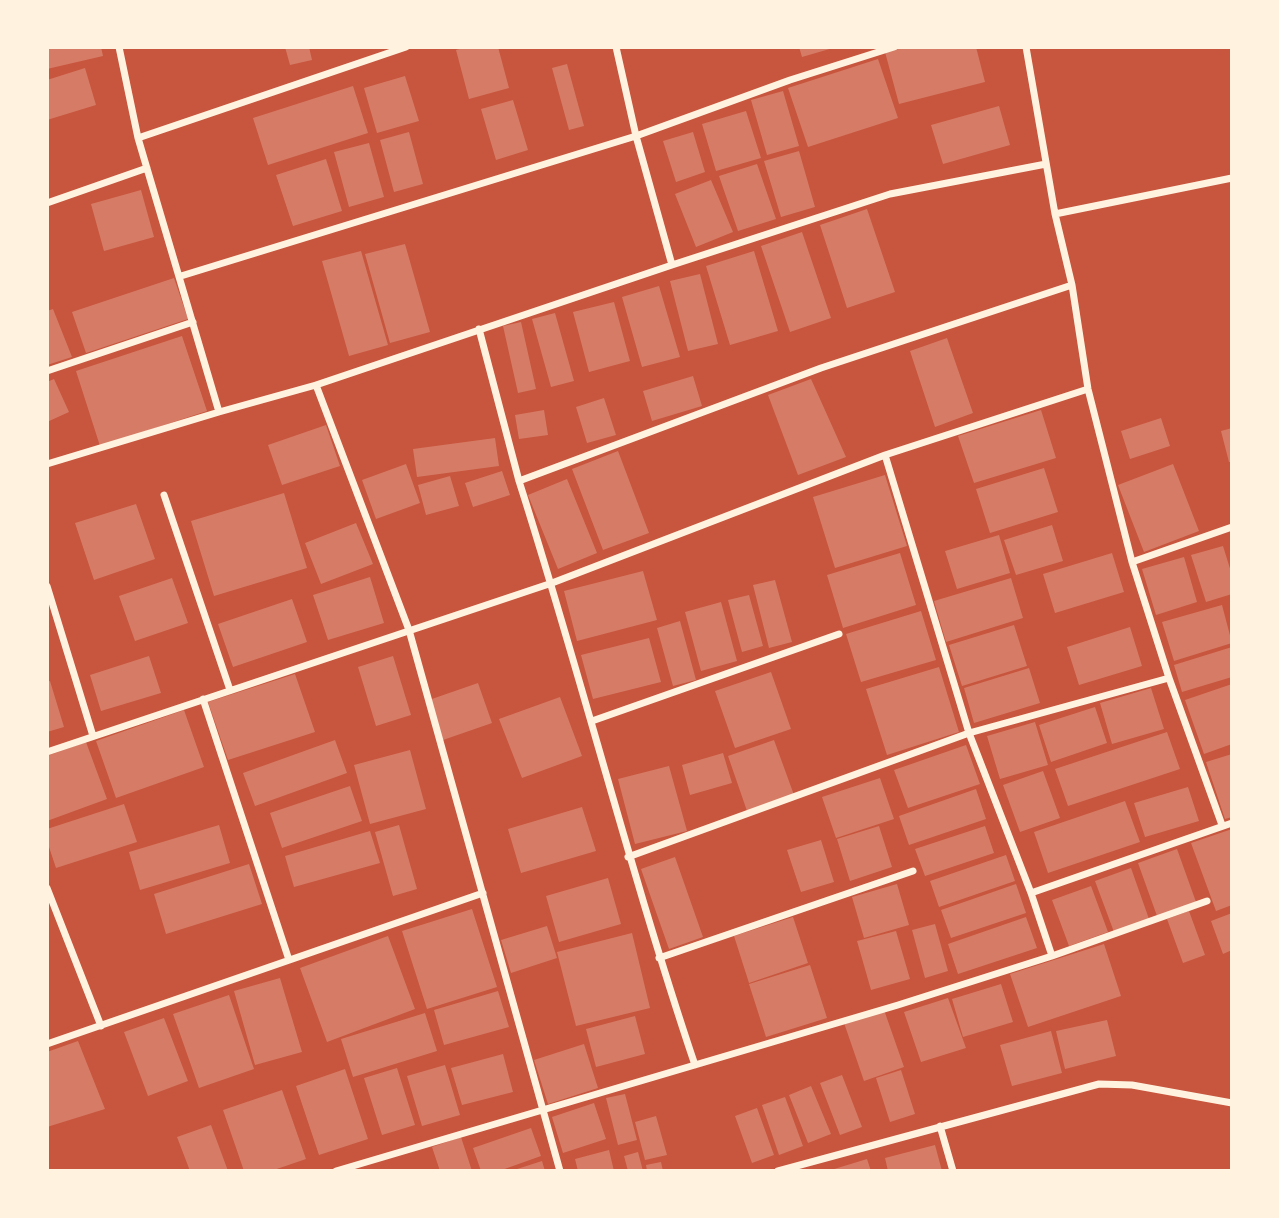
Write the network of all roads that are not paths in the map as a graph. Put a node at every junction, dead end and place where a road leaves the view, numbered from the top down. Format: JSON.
{"nodes":[{"id":1,"x":119,"y":47,"type":"edge"},
{"id":2,"x":406,"y":47,"type":"edge"},
{"id":3,"x":616,"y":47,"type":"edge"},
{"id":4,"x":894,"y":47,"type":"edge"},
{"id":5,"x":1026,"y":47,"type":"edge"},
{"id":6,"x":636,"y":136,"type":"junction"},
{"id":7,"x":138,"y":138,"type":"junction"},
{"id":8,"x":1046,"y":164,"type":"junction"},
{"id":9,"x":147,"y":168,"type":"junction"},
{"id":10,"x":1232,"y":178,"type":"edge"},
{"id":11,"x":47,"y":203,"type":"edge"},
{"id":12,"x":1055,"y":214,"type":"junction"},
{"id":13,"x":672,"y":265,"type":"junction"},
{"id":14,"x":181,"y":276,"type":"junction"},
{"id":15,"x":1072,"y":285,"type":"junction"},
{"id":16,"x":193,"y":322,"type":"junction"},
{"id":17,"x":479,"y":329,"type":"junction"},
{"id":18,"x":47,"y":371,"type":"edge"},
{"id":19,"x":317,"y":385,"type":"junction"},
{"id":20,"x":1088,"y":390,"type":"junction"},
{"id":21,"x":219,"y":412,"type":"junction"},
{"id":22,"x":885,"y":455,"type":"junction"},
{"id":23,"x":47,"y":464,"type":"edge"},
{"id":24,"x":519,"y":481,"type":"junction"},
{"id":25,"x":164,"y":495,"type":"dead end"},
{"id":26,"x":1232,"y":527,"type":"edge"},
{"id":27,"x":1132,"y":562,"type":"junction"},
{"id":28,"x":552,"y":583,"type":"junction"},
{"id":29,"x":47,"y":586,"type":"edge"},
{"id":30,"x":409,"y":630,"type":"junction"},
{"id":31,"x":839,"y":634,"type":"dead end"},
{"id":32,"x":1169,"y":678,"type":"junction"},
{"id":33,"x":230,"y":690,"type":"junction"},
{"id":34,"x":203,"y":699,"type":"junction"},
{"id":35,"x":592,"y":721,"type":"junction"},
{"id":36,"x":969,"y":733,"type":"junction"},
{"id":37,"x":93,"y":736,"type":"junction"},
{"id":38,"x":47,"y":752,"type":"edge"},
{"id":39,"x":1232,"y":823,"type":"edge"},
{"id":40,"x":1222,"y":825,"type":"junction"},
{"id":41,"x":628,"y":857,"type":"junction"},
{"id":42,"x":913,"y":871,"type":"dead end"},
{"id":43,"x":47,"y":888,"type":"edge"},
{"id":44,"x":482,"y":893,"type":"junction"},
{"id":45,"x":1031,"y":893,"type":"junction"},
{"id":46,"x":1207,"y":901,"type":"dead end"},
{"id":47,"x":1052,"y":956,"type":"junction"},
{"id":48,"x":659,"y":958,"type":"junction"},
{"id":49,"x":289,"y":960,"type":"junction"},
{"id":50,"x":100,"y":1026,"type":"junction"},
{"id":51,"x":47,"y":1044,"type":"edge"},
{"id":52,"x":695,"y":1065,"type":"junction"},
{"id":53,"x":1232,"y":1102,"type":"edge"},
{"id":54,"x":544,"y":1109,"type":"junction"},
{"id":55,"x":940,"y":1126,"type":"junction"},
{"id":56,"x":336,"y":1171,"type":"edge"},
{"id":57,"x":560,"y":1171,"type":"edge"},
{"id":58,"x":778,"y":1171,"type":"edge"},
{"id":59,"x":953,"y":1171,"type":"edge"}],
"edges":[{"from":1,"to":7,"type":"street"},
{"from":2,"to":7,"type":"street"},
{"from":3,"to":6,"type":"street"},
{"from":4,"to":6,"type":"street"},
{"from":5,"to":8,"type":"street"},
{"from":6,"to":13,"type":"street"},
{"from":6,"to":14,"type":"street"},
{"from":7,"to":9,"type":"street"},
{"from":8,"to":12,"type":"street"},
{"from":8,"to":13,"type":"street"},
{"from":9,"to":11,"type":"street"},
{"from":9,"to":14,"type":"street"},
{"from":10,"to":12,"type":"street"},
{"from":12,"to":15,"type":"street"},
{"from":13,"to":17,"type":"street"},
{"from":14,"to":16,"type":"street"},
{"from":15,"to":20,"type":"street"},
{"from":15,"to":24,"type":"street"},
{"from":16,"to":18,"type":"street"},
{"from":16,"to":21,"type":"street"},
{"from":17,"to":19,"type":"street"},
{"from":17,"to":24,"type":"street"},
{"from":19,"to":21,"type":"street"},
{"from":19,"to":30,"type":"street"},
{"from":20,"to":22,"type":"street"},
{"from":20,"to":27,"type":"street"},
{"from":21,"to":23,"type":"street"},
{"from":22,"to":28,"type":"street"},
{"from":22,"to":36,"type":"street"},
{"from":24,"to":28,"type":"street"},
{"from":25,"to":33,"type":"street"},
{"from":26,"to":27,"type":"street"},
{"from":27,"to":32,"type":"street"},
{"from":28,"to":30,"type":"street"},
{"from":28,"to":35,"type":"street"},
{"from":29,"to":37,"type":"street"},
{"from":30,"to":33,"type":"street"},
{"from":30,"to":44,"type":"street"},
{"from":31,"to":35,"type":"street"},
{"from":32,"to":36,"type":"street"},
{"from":32,"to":40,"type":"street"},
{"from":33,"to":34,"type":"street"},
{"from":34,"to":37,"type":"street"},
{"from":34,"to":49,"type":"street"},
{"from":35,"to":41,"type":"street"},
{"from":36,"to":41,"type":"street"},
{"from":36,"to":45,"type":"street"},
{"from":37,"to":38,"type":"street"},
{"from":39,"to":40,"type":"street"},
{"from":40,"to":45,"type":"street"},
{"from":41,"to":48,"type":"street"},
{"from":42,"to":48,"type":"street"},
{"from":43,"to":50,"type":"street"},
{"from":44,"to":49,"type":"street"},
{"from":44,"to":54,"type":"street"},
{"from":45,"to":47,"type":"street"},
{"from":46,"to":47,"type":"street"},
{"from":47,"to":52,"type":"street"},
{"from":48,"to":52,"type":"street"},
{"from":49,"to":50,"type":"street"},
{"from":50,"to":51,"type":"street"},
{"from":52,"to":54,"type":"street"},
{"from":53,"to":55,"type":"street"},
{"from":54,"to":56,"type":"street"},
{"from":54,"to":57,"type":"street"},
{"from":55,"to":58,"type":"street"},
{"from":55,"to":59,"type":"street"}]}
